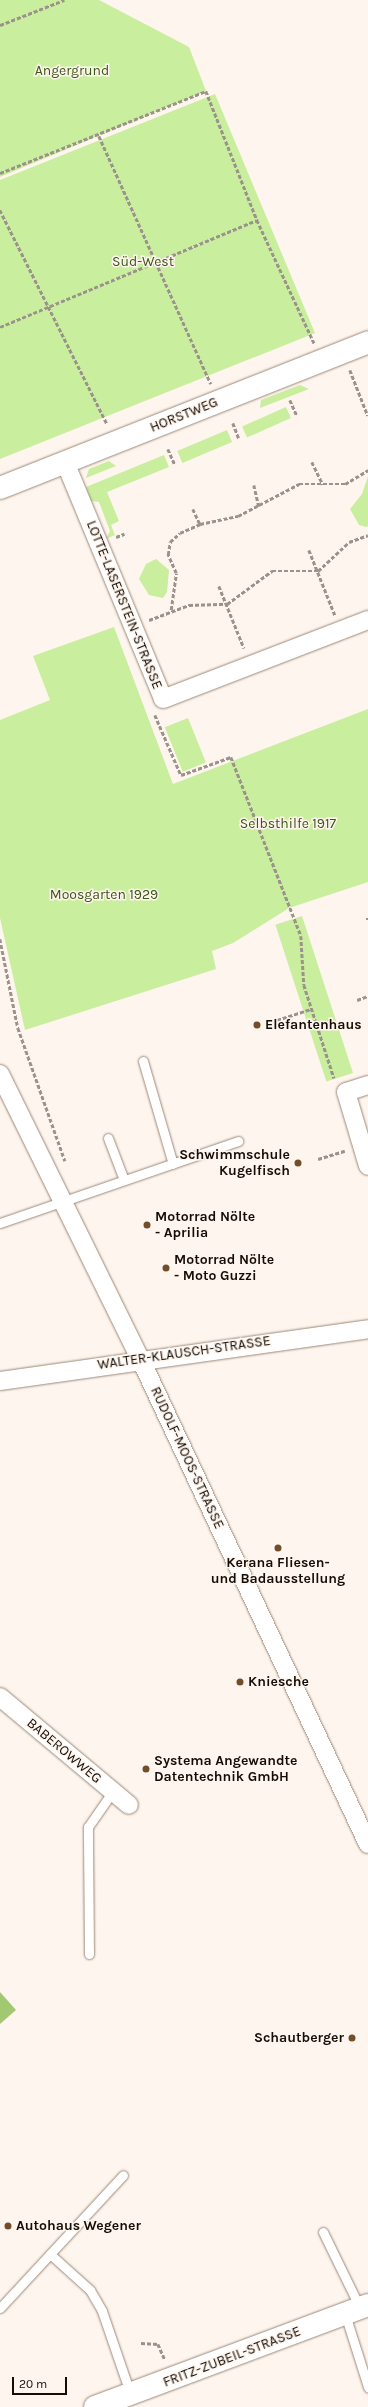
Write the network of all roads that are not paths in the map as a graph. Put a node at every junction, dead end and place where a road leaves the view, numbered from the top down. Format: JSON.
{"nodes":[{"id":1,"x":368,"y":342,"type":"edge"},
{"id":2,"x":65,"y":462,"type":"junction"},
{"id":3,"x":0,"y":488,"type":"edge"},
{"id":4,"x":368,"y":620,"type":"edge"},
{"id":5,"x":143,"y":1061,"type":"dead end"},
{"id":6,"x":0,"y":1074,"type":"edge"},
{"id":7,"x":368,"y":1085,"type":"edge"},
{"id":8,"x":108,"y":1138,"type":"dead end"},
{"id":9,"x":238,"y":1140,"type":"dead end"},
{"id":10,"x":173,"y":1164,"type":"junction"},
{"id":11,"x":368,"y":1166,"type":"edge"},
{"id":12,"x":124,"y":1180,"type":"junction"},
{"id":13,"x":62,"y":1200,"type":"junction"},
{"id":14,"x":0,"y":1223,"type":"edge"},
{"id":15,"x":368,"y":1329,"type":"edge"},
{"id":16,"x":140,"y":1358,"type":"junction"},
{"id":17,"x":0,"y":1381,"type":"edge"},
{"id":18,"x":0,"y":1697,"type":"edge"},
{"id":19,"x":113,"y":1791,"type":"junction"},
{"id":20,"x":129,"y":1804,"type":"dead end"},
{"id":21,"x":368,"y":1844,"type":"edge"},
{"id":22,"x":89,"y":1954,"type":"dead end"},
{"id":23,"x":123,"y":2175,"type":"dead end"},
{"id":24,"x":323,"y":2232,"type":"dead end"},
{"id":25,"x":50,"y":2254,"type":"junction"},
{"id":26,"x":0,"y":2308,"type":"edge"},
{"id":27,"x":358,"y":2309,"type":"edge"},
{"id":28,"x":368,"y":2387,"type":"edge"},
{"id":29,"x":131,"y":2395,"type":"junction"},
{"id":30,"x":95,"y":2407,"type":"edge"}],
"edges":[{"from":1,"to":2,"type":"street","name":"HORSTWEG"},
{"from":2,"to":3,"type":"street","name":"HORSTWEG"},
{"from":2,"to":4,"type":"street","name":"LOTTE-LASERSTEIN-STRASSE"},
{"from":5,"to":10,"type":"lane"},
{"from":6,"to":13,"type":"street","name":"RUDOLF-MOOS-STRASSE"},
{"from":7,"to":11,"type":"street"},
{"from":8,"to":12,"type":"lane"},
{"from":9,"to":10,"type":"lane"},
{"from":10,"to":12,"type":"lane"},
{"from":12,"to":13,"type":"lane"},
{"from":13,"to":14,"type":"lane"},
{"from":13,"to":16,"type":"street","name":"RUDOLF-MOOS-STRASSE"},
{"from":15,"to":16,"type":"street","name":"WALTER-KLAUSCH-STRASSE"},
{"from":16,"to":17,"type":"street","name":"WALTER-KLAUSCH-STRASSE"},
{"from":16,"to":21,"type":"street","name":"RUDOLF-MOOS-STRASSE"},
{"from":18,"to":19,"type":"street","name":"BABEROWWEG"},
{"from":19,"to":20,"type":"street","name":"BABEROWWEG"},
{"from":19,"to":22,"type":"lane"},
{"from":23,"to":25,"type":"lane"},
{"from":24,"to":27,"type":"lane"},
{"from":25,"to":26,"type":"lane"},
{"from":25,"to":29,"type":"lane"},
{"from":27,"to":28,"type":"lane"},
{"from":27,"to":29,"type":"street","name":"FRITZ-ZUBEIL-STRASSE"},
{"from":29,"to":30,"type":"street","name":"FRITZ-ZUBEIL-STRASSE"}]}
